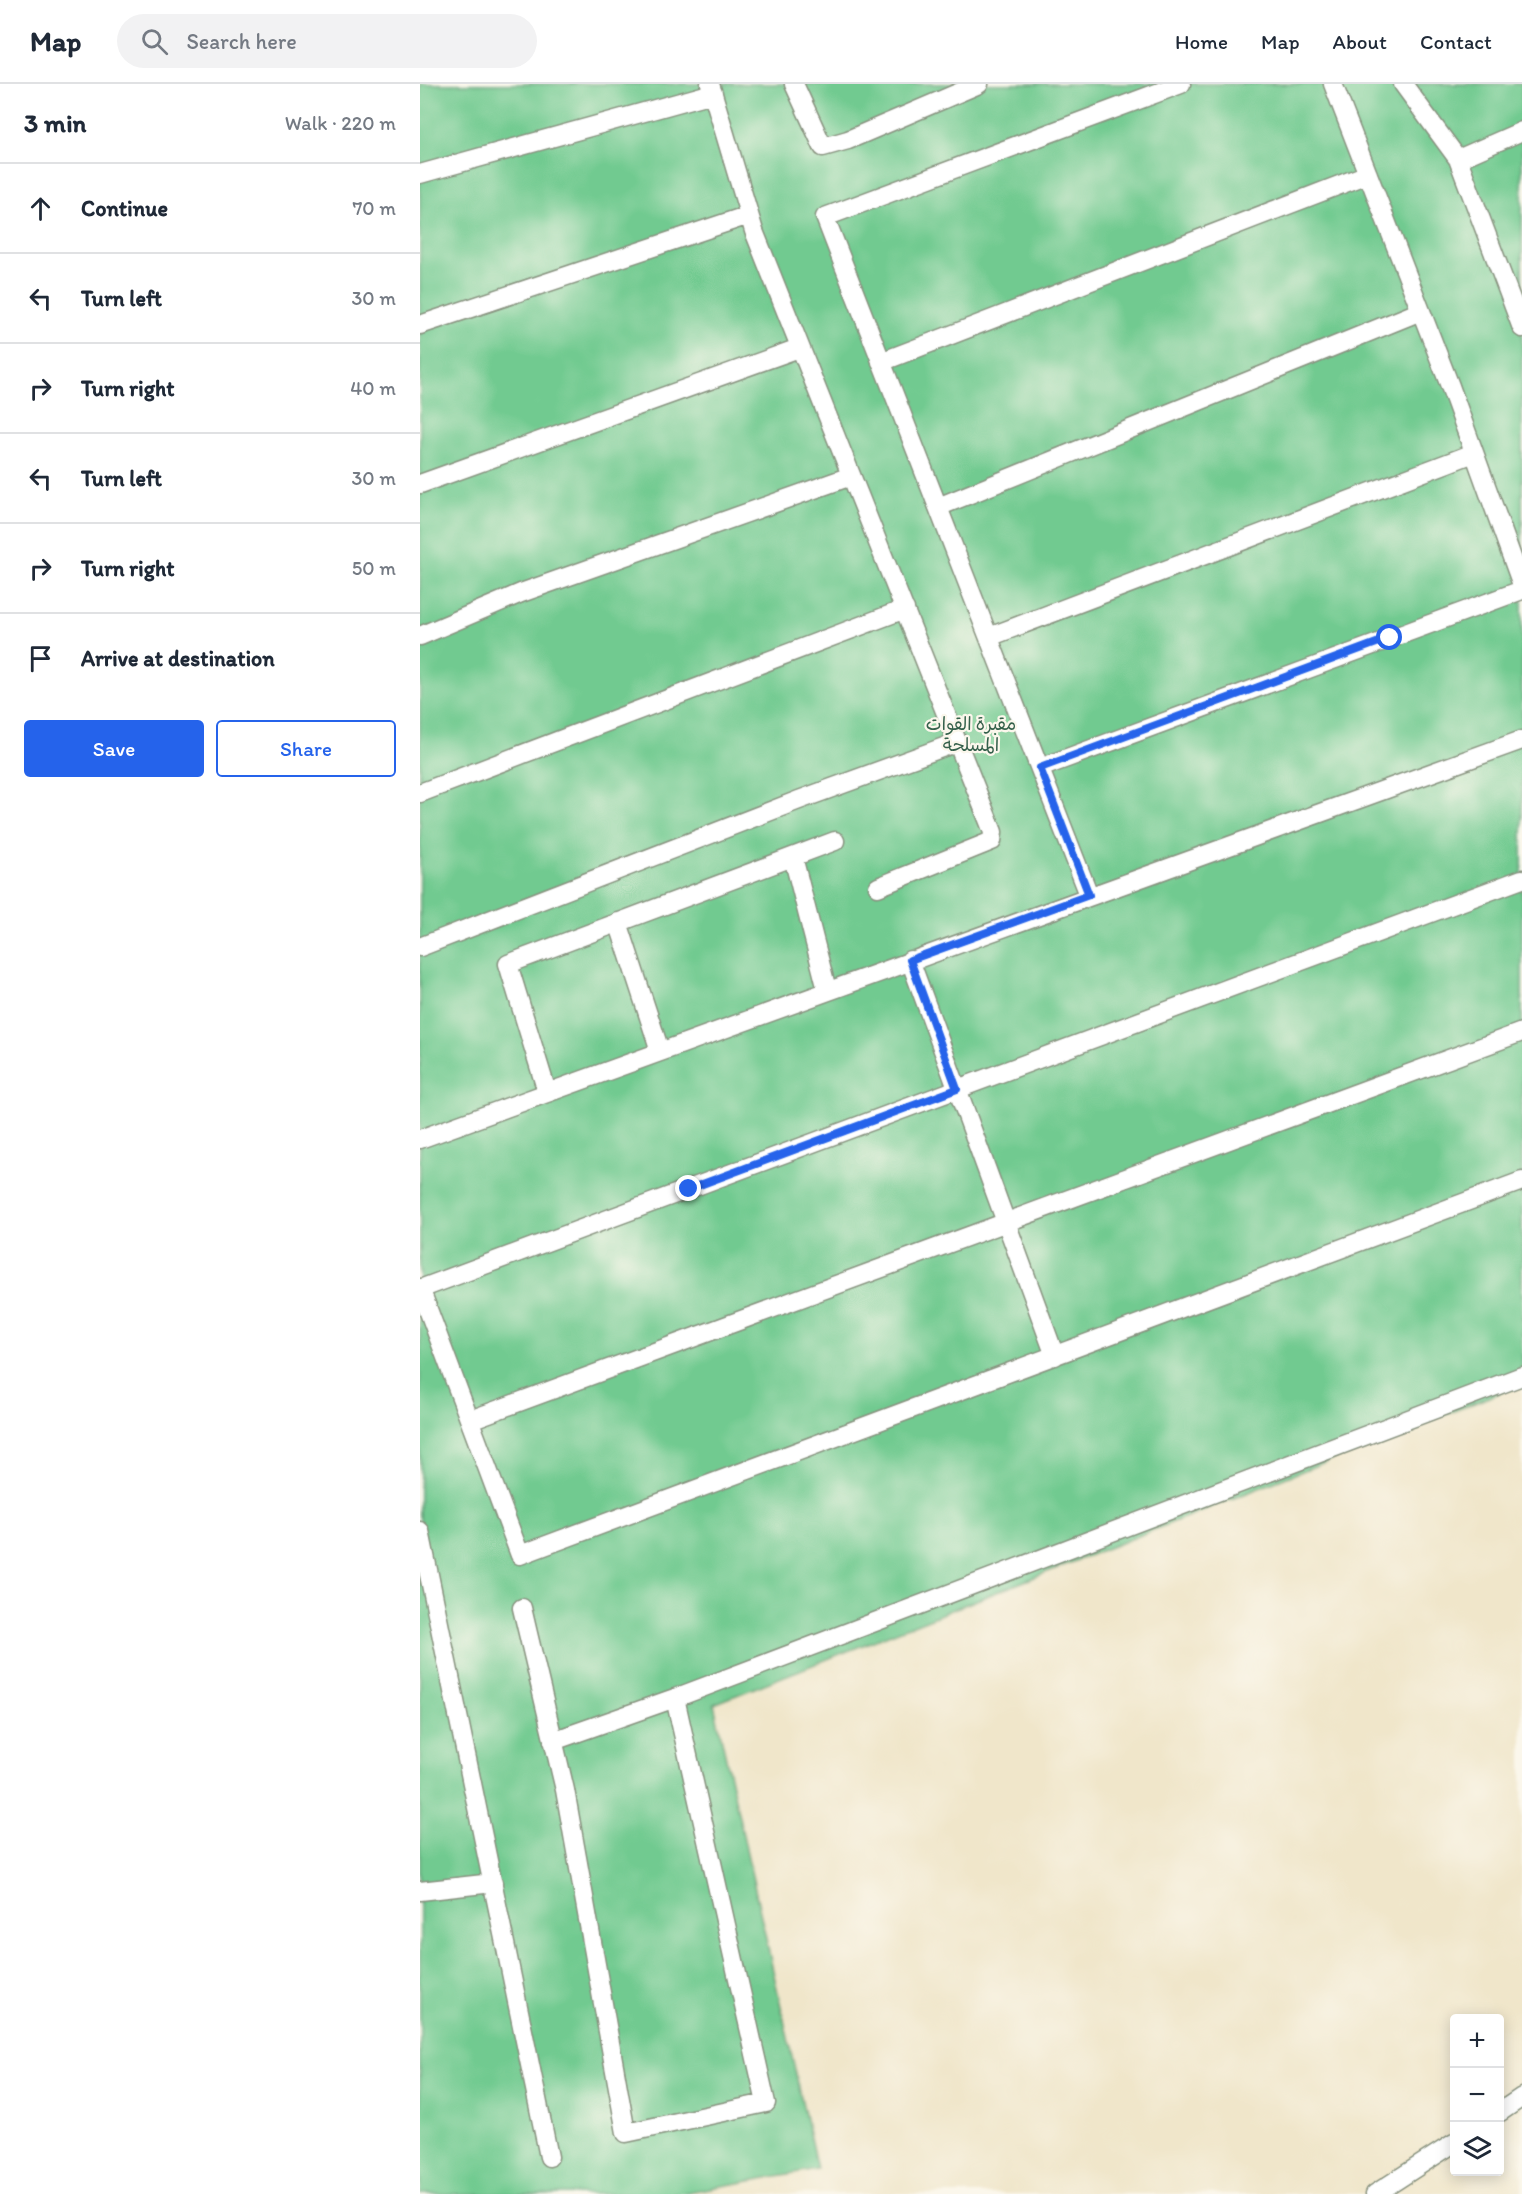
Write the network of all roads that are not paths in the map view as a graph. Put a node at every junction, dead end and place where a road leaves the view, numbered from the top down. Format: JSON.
{"nodes":[{"id":1,"x":794,"y":84,"type":"edge"},
{"id":2,"x":981,"y":84,"type":"edge"},
{"id":3,"x":1181,"y":84,"type":"edge"},
{"id":4,"x":1333,"y":84,"type":"edge"},
{"id":5,"x":1403,"y":84,"type":"edge"},
{"id":6,"x":712,"y":88,"type":"edge"},
{"id":7,"x":1522,"y":130,"type":"edge"},
{"id":8,"x":1458,"y":159,"type":"junction"},
{"id":9,"x":420,"y":174,"type":"edge"},
{"id":10,"x":1368,"y":174,"type":"junction"},
{"id":11,"x":749,"y":215,"type":"junction"},
{"id":12,"x":1421,"y":311,"type":"junction"},
{"id":13,"x":420,"y":325,"type":"edge"},
{"id":14,"x":1522,"y":328,"type":"edge"},
{"id":15,"x":799,"y":348,"type":"junction"},
{"id":16,"x":881,"y":362,"type":"junction"},
{"id":17,"x":1474,"y":453,"type":"junction"},
{"id":18,"x":851,"y":476,"type":"junction"},
{"id":19,"x":420,"y":484,"type":"edge"},
{"id":20,"x":938,"y":507,"type":"junction"},
{"id":21,"x":1522,"y":587,"type":"edge"},
{"id":22,"x":905,"y":609,"type":"junction"},
{"id":23,"x":420,"y":636,"type":"edge"},
{"id":24,"x":989,"y":637,"type":"junction"},
{"id":25,"x":1522,"y":740,"type":"edge"},
{"id":26,"x":956,"y":743,"type":"junction"},
{"id":27,"x":1040,"y":768,"type":"junction"},
{"id":28,"x":420,"y":793,"type":"edge"},
{"id":29,"x":835,"y":841,"type":"dead end"},
{"id":30,"x":793,"y":857,"type":"junction"},
{"id":31,"x":1522,"y":879,"type":"edge"},
{"id":32,"x":878,"y":887,"type":"dead end"},
{"id":33,"x":1089,"y":895,"type":"junction"},
{"id":34,"x":618,"y":922,"type":"junction"},
{"id":35,"x":420,"y":947,"type":"edge"},
{"id":36,"x":910,"y":960,"type":"junction"},
{"id":37,"x":827,"y":990,"type":"junction"},
{"id":38,"x":1522,"y":1032,"type":"edge"},
{"id":39,"x":660,"y":1051,"type":"junction"},
{"id":40,"x":957,"y":1089,"type":"junction"},
{"id":41,"x":548,"y":1092,"type":"junction"},
{"id":42,"x":420,"y":1139,"type":"edge"},
{"id":43,"x":1522,"y":1181,"type":"edge"},
{"id":44,"x":1006,"y":1223,"type":"junction"},
{"id":45,"x":420,"y":1289,"type":"edge"},
{"id":46,"x":1054,"y":1356,"type":"junction"},
{"id":47,"x":1522,"y":1376,"type":"edge"},
{"id":48,"x":470,"y":1420,"type":"junction"},
{"id":49,"x":420,"y":1531,"type":"edge"},
{"id":50,"x":522,"y":1608,"type":"dead end"},
{"id":51,"x":675,"y":1698,"type":"junction"},
{"id":52,"x":553,"y":1741,"type":"junction"},
{"id":53,"x":493,"y":1883,"type":"junction"},
{"id":54,"x":420,"y":1891,"type":"edge"},
{"id":55,"x":1522,"y":2097,"type":"edge"},
{"id":56,"x":1504,"y":2109,"type":"edge"},
{"id":57,"x":1450,"y":2146,"type":"edge"},
{"id":58,"x":549,"y":2157,"type":"dead end"},
{"id":59,"x":1375,"y":2194,"type":"edge"}],
"edges":[{"from":1,"to":2,"type":"lane"},
{"from":3,"to":16,"type":"lane"},
{"from":4,"to":10,"type":"lane"},
{"from":5,"to":8,"type":"lane"},
{"from":6,"to":9,"type":"lane"},
{"from":6,"to":11,"type":"lane"},
{"from":7,"to":8,"type":"lane"},
{"from":8,"to":14,"type":"lane"},
{"from":10,"to":12,"type":"lane"},
{"from":10,"to":16,"type":"lane"},
{"from":11,"to":13,"type":"lane"},
{"from":11,"to":15,"type":"lane"},
{"from":12,"to":17,"type":"lane"},
{"from":12,"to":20,"type":"lane"},
{"from":15,"to":18,"type":"lane"},
{"from":15,"to":19,"type":"lane"},
{"from":16,"to":20,"type":"lane"},
{"from":17,"to":21,"type":"lane"},
{"from":17,"to":24,"type":"lane"},
{"from":18,"to":22,"type":"lane"},
{"from":18,"to":23,"type":"lane"},
{"from":20,"to":24,"type":"lane"},
{"from":21,"to":27,"type":"lane"},
{"from":22,"to":26,"type":"lane"},
{"from":22,"to":28,"type":"lane"},
{"from":24,"to":27,"type":"lane"},
{"from":25,"to":33,"type":"lane"},
{"from":26,"to":32,"type":"lane"},
{"from":26,"to":35,"type":"lane"},
{"from":27,"to":33,"type":"lane"},
{"from":29,"to":30,"type":"lane"},
{"from":30,"to":34,"type":"lane"},
{"from":30,"to":37,"type":"lane"},
{"from":31,"to":40,"type":"lane"},
{"from":33,"to":36,"type":"lane"},
{"from":34,"to":39,"type":"lane"},
{"from":34,"to":41,"type":"lane"},
{"from":36,"to":37,"type":"lane"},
{"from":36,"to":40,"type":"lane"},
{"from":37,"to":39,"type":"lane"},
{"from":38,"to":44,"type":"lane"},
{"from":39,"to":41,"type":"lane"},
{"from":40,"to":44,"type":"lane"},
{"from":40,"to":45,"type":"lane"},
{"from":41,"to":42,"type":"lane"},
{"from":43,"to":46,"type":"lane"},
{"from":44,"to":46,"type":"lane"},
{"from":44,"to":48,"type":"lane"},
{"from":45,"to":48,"type":"lane"},
{"from":46,"to":48,"type":"lane"},
{"from":47,"to":51,"type":"lane"},
{"from":49,"to":53,"type":"lane"},
{"from":50,"to":52,"type":"lane"},
{"from":51,"to":52,"type":"lane"},
{"from":51,"to":52,"type":"lane"},
{"from":53,"to":54,"type":"lane"},
{"from":53,"to":58,"type":"lane"},
{"from":55,"to":56,"type":"lane"},
{"from":57,"to":59,"type":"lane"}]}
